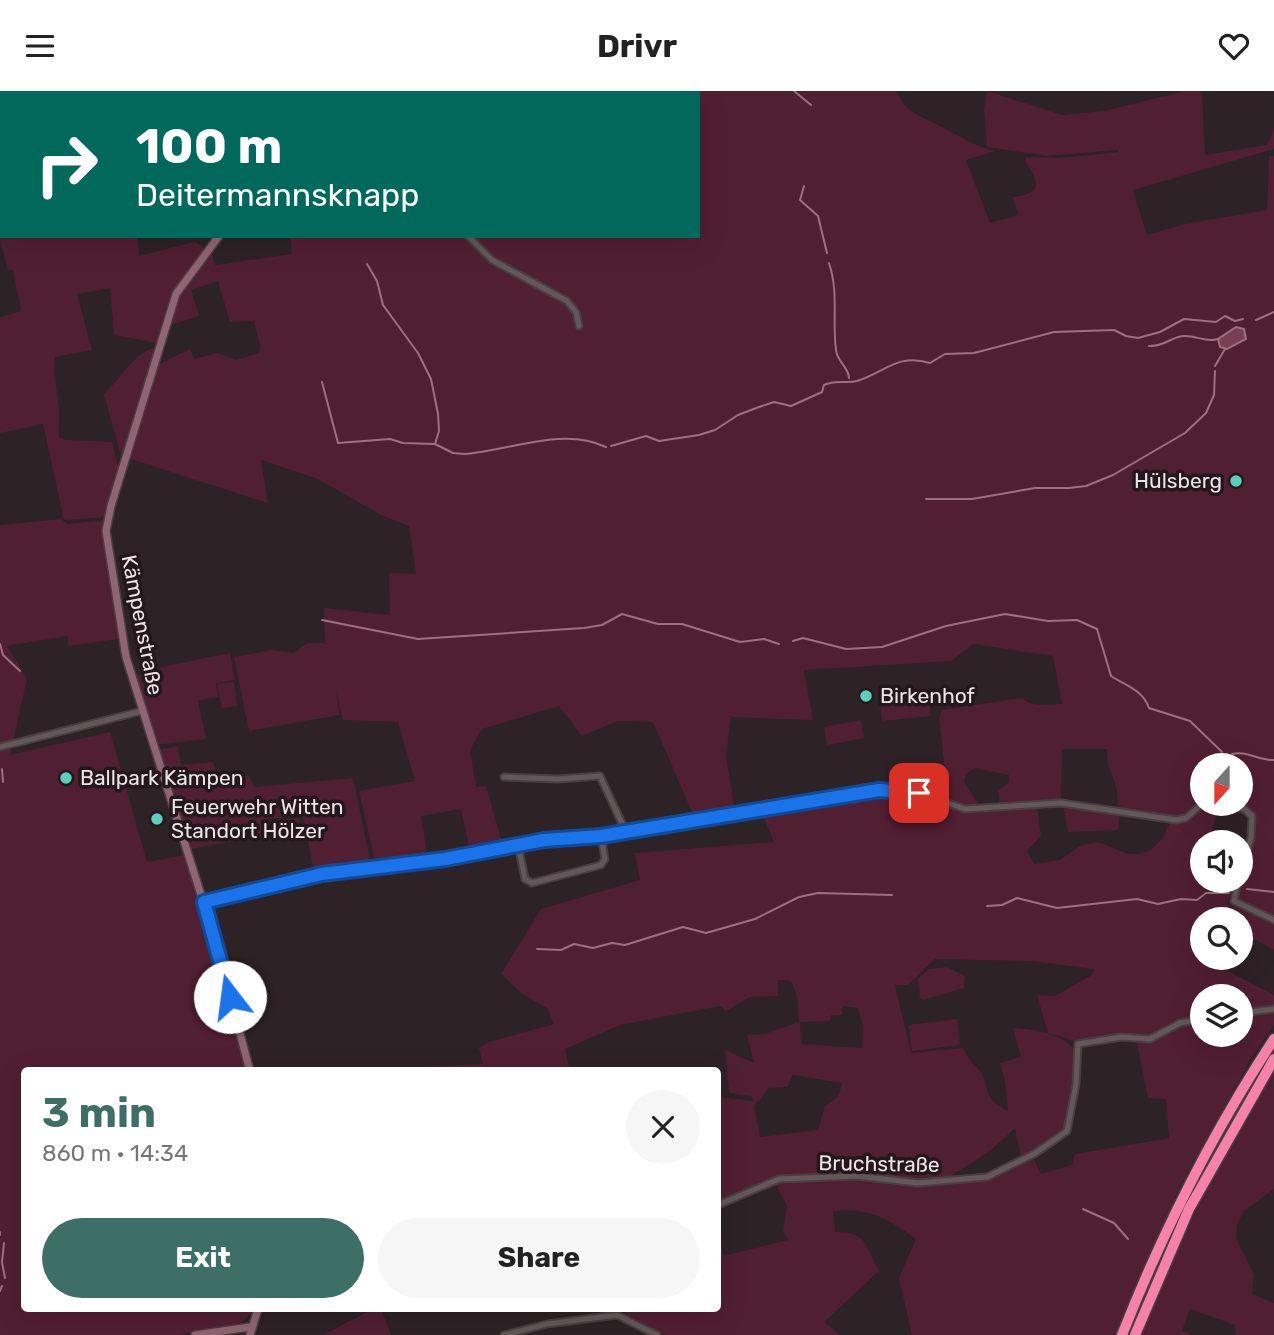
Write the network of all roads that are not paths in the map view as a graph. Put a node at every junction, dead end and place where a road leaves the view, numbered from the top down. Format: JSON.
{"nodes":[{"id":1,"x":218,"y":238,"type":"edge"},
{"id":2,"x":470,"y":238,"type":"edge"},
{"id":3,"x":579,"y":326,"type":"dead end"},
{"id":4,"x":142,"y":712,"type":"junction"},
{"id":5,"x":0,"y":747,"type":"edge"},
{"id":6,"x":504,"y":777,"type":"dead end"},
{"id":7,"x":1190,"y":814,"type":"edge"},
{"id":8,"x":626,"y":832,"type":"junction"},
{"id":9,"x":601,"y":836,"type":"junction"},
{"id":10,"x":518,"y":845,"type":"junction"},
{"id":11,"x":1236,"y":893,"type":"edge"},
{"id":12,"x":204,"y":902,"type":"junction"},
{"id":13,"x":1274,"y":920,"type":"edge"},
{"id":14,"x":1274,"y":1009,"type":"edge"},
{"id":15,"x":1253,"y":1012,"type":"edge"},
{"id":16,"x":1190,"y":1021,"type":"edge"},
{"id":17,"x":1274,"y":1039,"type":"edge"},
{"id":18,"x":1269,"y":1060,"type":"edge"},
{"id":19,"x":249,"y":1067,"type":"edge"},
{"id":20,"x":721,"y":1204,"type":"edge"},
{"id":21,"x":257,"y":1312,"type":"edge"},
{"id":22,"x":620,"y":1312,"type":"edge"},
{"id":23,"x":617,"y":1315,"type":"junction"},
{"id":24,"x":250,"y":1331,"type":"edge"},
{"id":25,"x":195,"y":1335,"type":"edge"},
{"id":26,"x":504,"y":1335,"type":"edge"},
{"id":27,"x":657,"y":1335,"type":"edge"},
{"id":28,"x":1122,"y":1335,"type":"edge"},
{"id":29,"x":1135,"y":1335,"type":"edge"}],
"edges":[{"from":1,"to":4,"type":"street","name":"Kämpenstraße"},
{"from":2,"to":3,"type":"street"},
{"from":4,"to":5,"type":"street"},
{"from":4,"to":12,"type":"street","name":"Kämpenstraße"},
{"from":6,"to":8,"type":"street"},
{"from":7,"to":8,"type":"street"},
{"from":8,"to":9,"type":"street"},
{"from":9,"to":10,"type":"street"},
{"from":9,"to":10,"type":"street"},
{"from":10,"to":12,"type":"street"},
{"from":11,"to":13,"type":"street"},
{"from":12,"to":19,"type":"street","name":"Kämpenstraße"},
{"from":14,"to":15,"type":"street"},
{"from":16,"to":20,"type":"street","name":"Bruchstraße"},
{"from":17,"to":18,"type":"highway"},
{"from":18,"to":28,"type":"highway"},
{"from":18,"to":29,"type":"highway"},
{"from":21,"to":24,"type":"street"},
{"from":22,"to":23,"type":"street"},
{"from":23,"to":26,"type":"street"},
{"from":23,"to":27,"type":"street"},
{"from":24,"to":25,"type":"street"}]}
